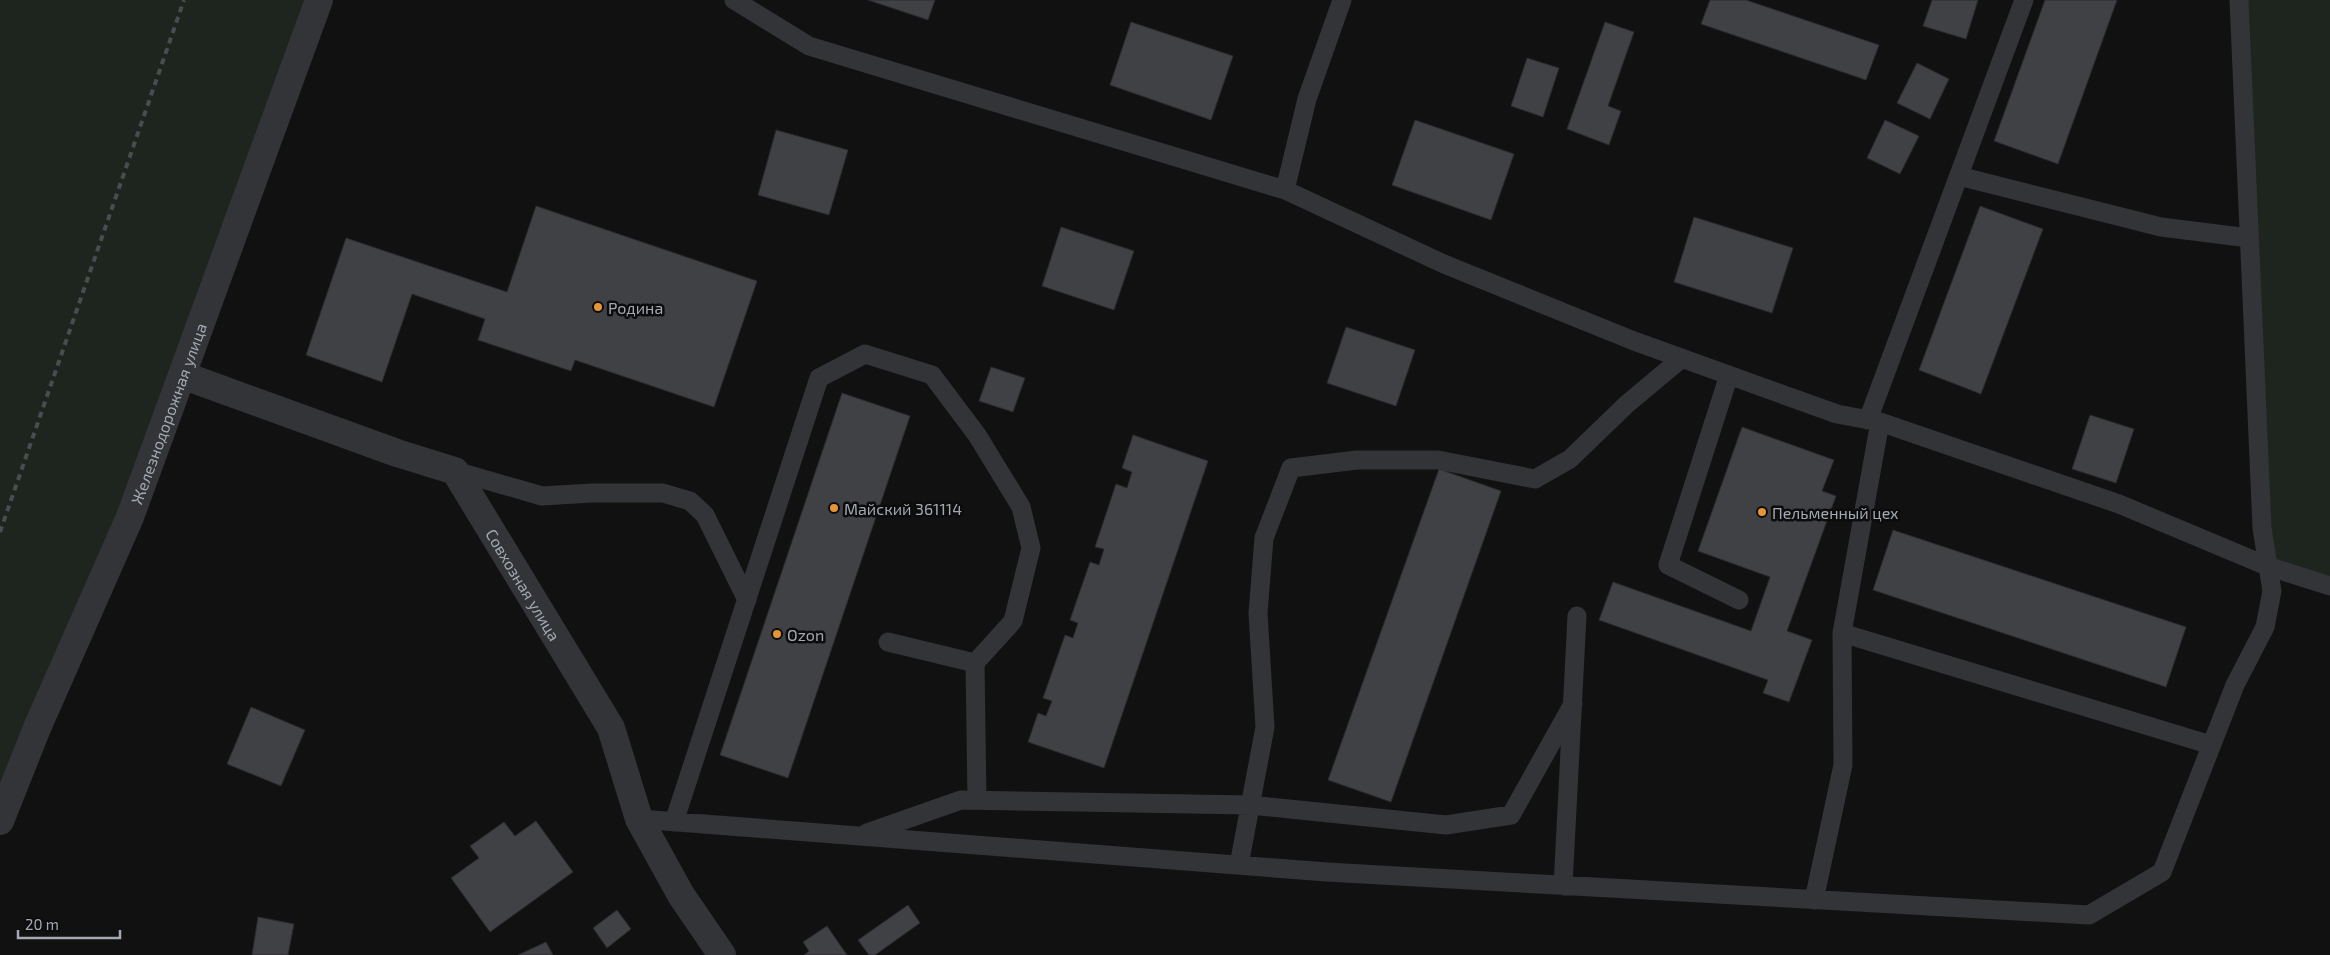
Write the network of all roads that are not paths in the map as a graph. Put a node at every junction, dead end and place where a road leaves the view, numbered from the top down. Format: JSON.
{"nodes":[{"id":1,"x":319,"y":0,"type":"edge"},
{"id":2,"x":734,"y":0,"type":"edge"},
{"id":3,"x":1342,"y":0,"type":"edge"},
{"id":4,"x":2024,"y":0,"type":"edge"},
{"id":5,"x":2239,"y":0,"type":"edge"},
{"id":6,"x":1958,"y":176,"type":"junction"},
{"id":7,"x":1285,"y":190,"type":"junction"},
{"id":8,"x":2249,"y":238,"type":"junction"},
{"id":9,"x":1682,"y":358,"type":"junction"},
{"id":10,"x":182,"y":375,"type":"junction"},
{"id":11,"x":1729,"y":375,"type":"junction"},
{"id":12,"x":1874,"y":421,"type":"junction"},
{"id":13,"x":454,"y":471,"type":"junction"},
{"id":14,"x":2267,"y":566,"type":"junction"},
{"id":15,"x":2330,"y":586,"type":"edge"},
{"id":16,"x":747,"y":600,"type":"junction"},
{"id":17,"x":1739,"y":600,"type":"dead end"},
{"id":18,"x":1577,"y":616,"type":"dead end"},
{"id":19,"x":1842,"y":633,"type":"junction"},
{"id":20,"x":888,"y":642,"type":"dead end"},
{"id":21,"x":975,"y":663,"type":"junction"},
{"id":22,"x":1572,"y":704,"type":"junction"},
{"id":23,"x":2212,"y":745,"type":"junction"},
{"id":24,"x":978,"y":800,"type":"junction"},
{"id":25,"x":1250,"y":805,"type":"junction"},
{"id":26,"x":639,"y":820,"type":"junction"},
{"id":27,"x":0,"y":821,"type":"edge"},
{"id":28,"x":674,"y":822,"type":"junction"},
{"id":29,"x":858,"y":836,"type":"junction"},
{"id":30,"x":1239,"y":865,"type":"junction"},
{"id":31,"x":1563,"y":886,"type":"junction"},
{"id":32,"x":1814,"y":900,"type":"junction"},
{"id":33,"x":722,"y":955,"type":"edge"}],
"edges":[{"from":1,"to":10,"type":"street","name":"Железнодорожная улица"},
{"from":2,"to":7,"type":"lane"},
{"from":3,"to":7,"type":"lane"},
{"from":4,"to":6,"type":"lane"},
{"from":5,"to":8,"type":"lane"},
{"from":6,"to":8,"type":"lane"},
{"from":6,"to":12,"type":"lane"},
{"from":7,"to":9,"type":"lane"},
{"from":8,"to":14,"type":"lane"},
{"from":9,"to":11,"type":"lane"},
{"from":9,"to":25,"type":"lane"},
{"from":10,"to":13,"type":"street"},
{"from":10,"to":27,"type":"street","name":"Железнодорожная улица"},
{"from":11,"to":12,"type":"lane"},
{"from":11,"to":17,"type":"lane"},
{"from":12,"to":14,"type":"lane"},
{"from":12,"to":19,"type":"lane"},
{"from":13,"to":16,"type":"lane"},
{"from":13,"to":26,"type":"street","name":"Совхозная улица"},
{"from":14,"to":15,"type":"lane"},
{"from":14,"to":23,"type":"lane"},
{"from":16,"to":21,"type":"lane"},
{"from":16,"to":28,"type":"lane"},
{"from":18,"to":22,"type":"lane"},
{"from":19,"to":23,"type":"lane"},
{"from":19,"to":32,"type":"lane"},
{"from":20,"to":21,"type":"lane"},
{"from":21,"to":24,"type":"lane"},
{"from":22,"to":25,"type":"lane"},
{"from":22,"to":31,"type":"lane"},
{"from":23,"to":32,"type":"lane"},
{"from":24,"to":25,"type":"lane"},
{"from":24,"to":29,"type":"lane"},
{"from":25,"to":30,"type":"lane"},
{"from":26,"to":28,"type":"lane"},
{"from":26,"to":33,"type":"street","name":"Совхозная улица"},
{"from":28,"to":29,"type":"lane"},
{"from":29,"to":30,"type":"lane"},
{"from":30,"to":31,"type":"lane"},
{"from":31,"to":32,"type":"lane"}]}
